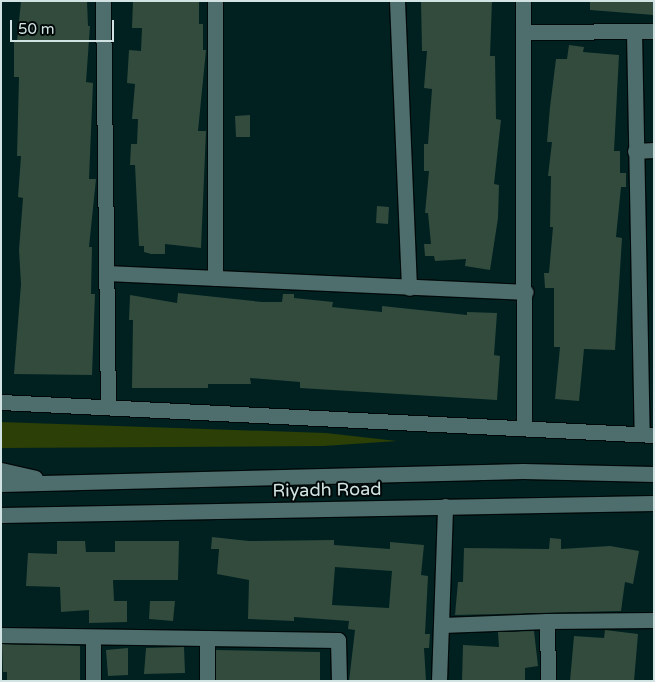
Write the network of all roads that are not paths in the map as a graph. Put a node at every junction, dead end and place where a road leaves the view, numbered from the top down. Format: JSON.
{"nodes":[{"id":1,"x":103,"y":1,"type":"edge"},
{"id":2,"x":215,"y":1,"type":"edge"},
{"id":3,"x":397,"y":1,"type":"edge"},
{"id":4,"x":523,"y":1,"type":"edge"},
{"id":5,"x":654,"y":31,"type":"edge"},
{"id":6,"x":523,"y":32,"type":"junction"},
{"id":7,"x":634,"y":32,"type":"junction"},
{"id":8,"x":635,"y":150,"type":"junction"},
{"id":9,"x":654,"y":150,"type":"edge"},
{"id":10,"x":108,"y":273,"type":"junction"},
{"id":11,"x":216,"y":278,"type":"junction"},
{"id":12,"x":409,"y":288,"type":"junction"},
{"id":13,"x":526,"y":292,"type":"junction"},
{"id":14,"x":646,"y":300,"type":"edge"},
{"id":15,"x":1,"y":402,"type":"edge"},
{"id":16,"x":108,"y":407,"type":"junction"},
{"id":17,"x":524,"y":428,"type":"junction"},
{"id":18,"x":648,"y":435,"type":"edge"},
{"id":19,"x":1,"y":470,"type":"edge"},
{"id":20,"x":654,"y":474,"type":"edge"},
{"id":21,"x":51,"y":482,"type":"junction"},
{"id":22,"x":1,"y":484,"type":"edge"},
{"id":23,"x":654,"y":503,"type":"edge"},
{"id":24,"x":445,"y":506,"type":"junction"},
{"id":25,"x":1,"y":515,"type":"edge"},
{"id":26,"x":654,"y":620,"type":"edge"},
{"id":27,"x":548,"y":621,"type":"junction"},
{"id":28,"x":442,"y":625,"type":"junction"},
{"id":29,"x":1,"y":636,"type":"edge"},
{"id":30,"x":93,"y":638,"type":"junction"},
{"id":31,"x":206,"y":638,"type":"junction"},
{"id":32,"x":93,"y":681,"type":"edge"},
{"id":33,"x":207,"y":681,"type":"edge"},
{"id":34,"x":339,"y":681,"type":"edge"},
{"id":35,"x":439,"y":681,"type":"edge"},
{"id":36,"x":548,"y":681,"type":"edge"}],
"edges":[{"from":1,"to":10,"type":"street"},
{"from":2,"to":11,"type":"street"},
{"from":3,"to":12,"type":"street"},
{"from":4,"to":6,"type":"street"},
{"from":5,"to":7,"type":"street"},
{"from":6,"to":7,"type":"street"},
{"from":6,"to":13,"type":"street"},
{"from":7,"to":8,"type":"street"},
{"from":8,"to":9,"type":"street"},
{"from":8,"to":14,"type":"street"},
{"from":10,"to":11,"type":"street"},
{"from":10,"to":16,"type":"street"},
{"from":11,"to":12,"type":"street"},
{"from":12,"to":13,"type":"street"},
{"from":13,"to":17,"type":"street"},
{"from":14,"to":18,"type":"street"},
{"from":15,"to":16,"type":"street"},
{"from":16,"to":17,"type":"street"},
{"from":17,"to":18,"type":"street"},
{"from":19,"to":21,"type":"street"},
{"from":20,"to":21,"type":"street"},
{"from":21,"to":22,"type":"street"},
{"from":23,"to":24,"type":"street","name":"Riyadh Road"},
{"from":24,"to":25,"type":"street","name":"Riyadh Road"},
{"from":24,"to":28,"type":"street"},
{"from":26,"to":27,"type":"street"},
{"from":27,"to":28,"type":"street"},
{"from":27,"to":36,"type":"street"},
{"from":28,"to":35,"type":"street"},
{"from":29,"to":30,"type":"street"},
{"from":30,"to":31,"type":"street"},
{"from":30,"to":32,"type":"street"},
{"from":31,"to":33,"type":"street"},
{"from":31,"to":34,"type":"street"}]}
